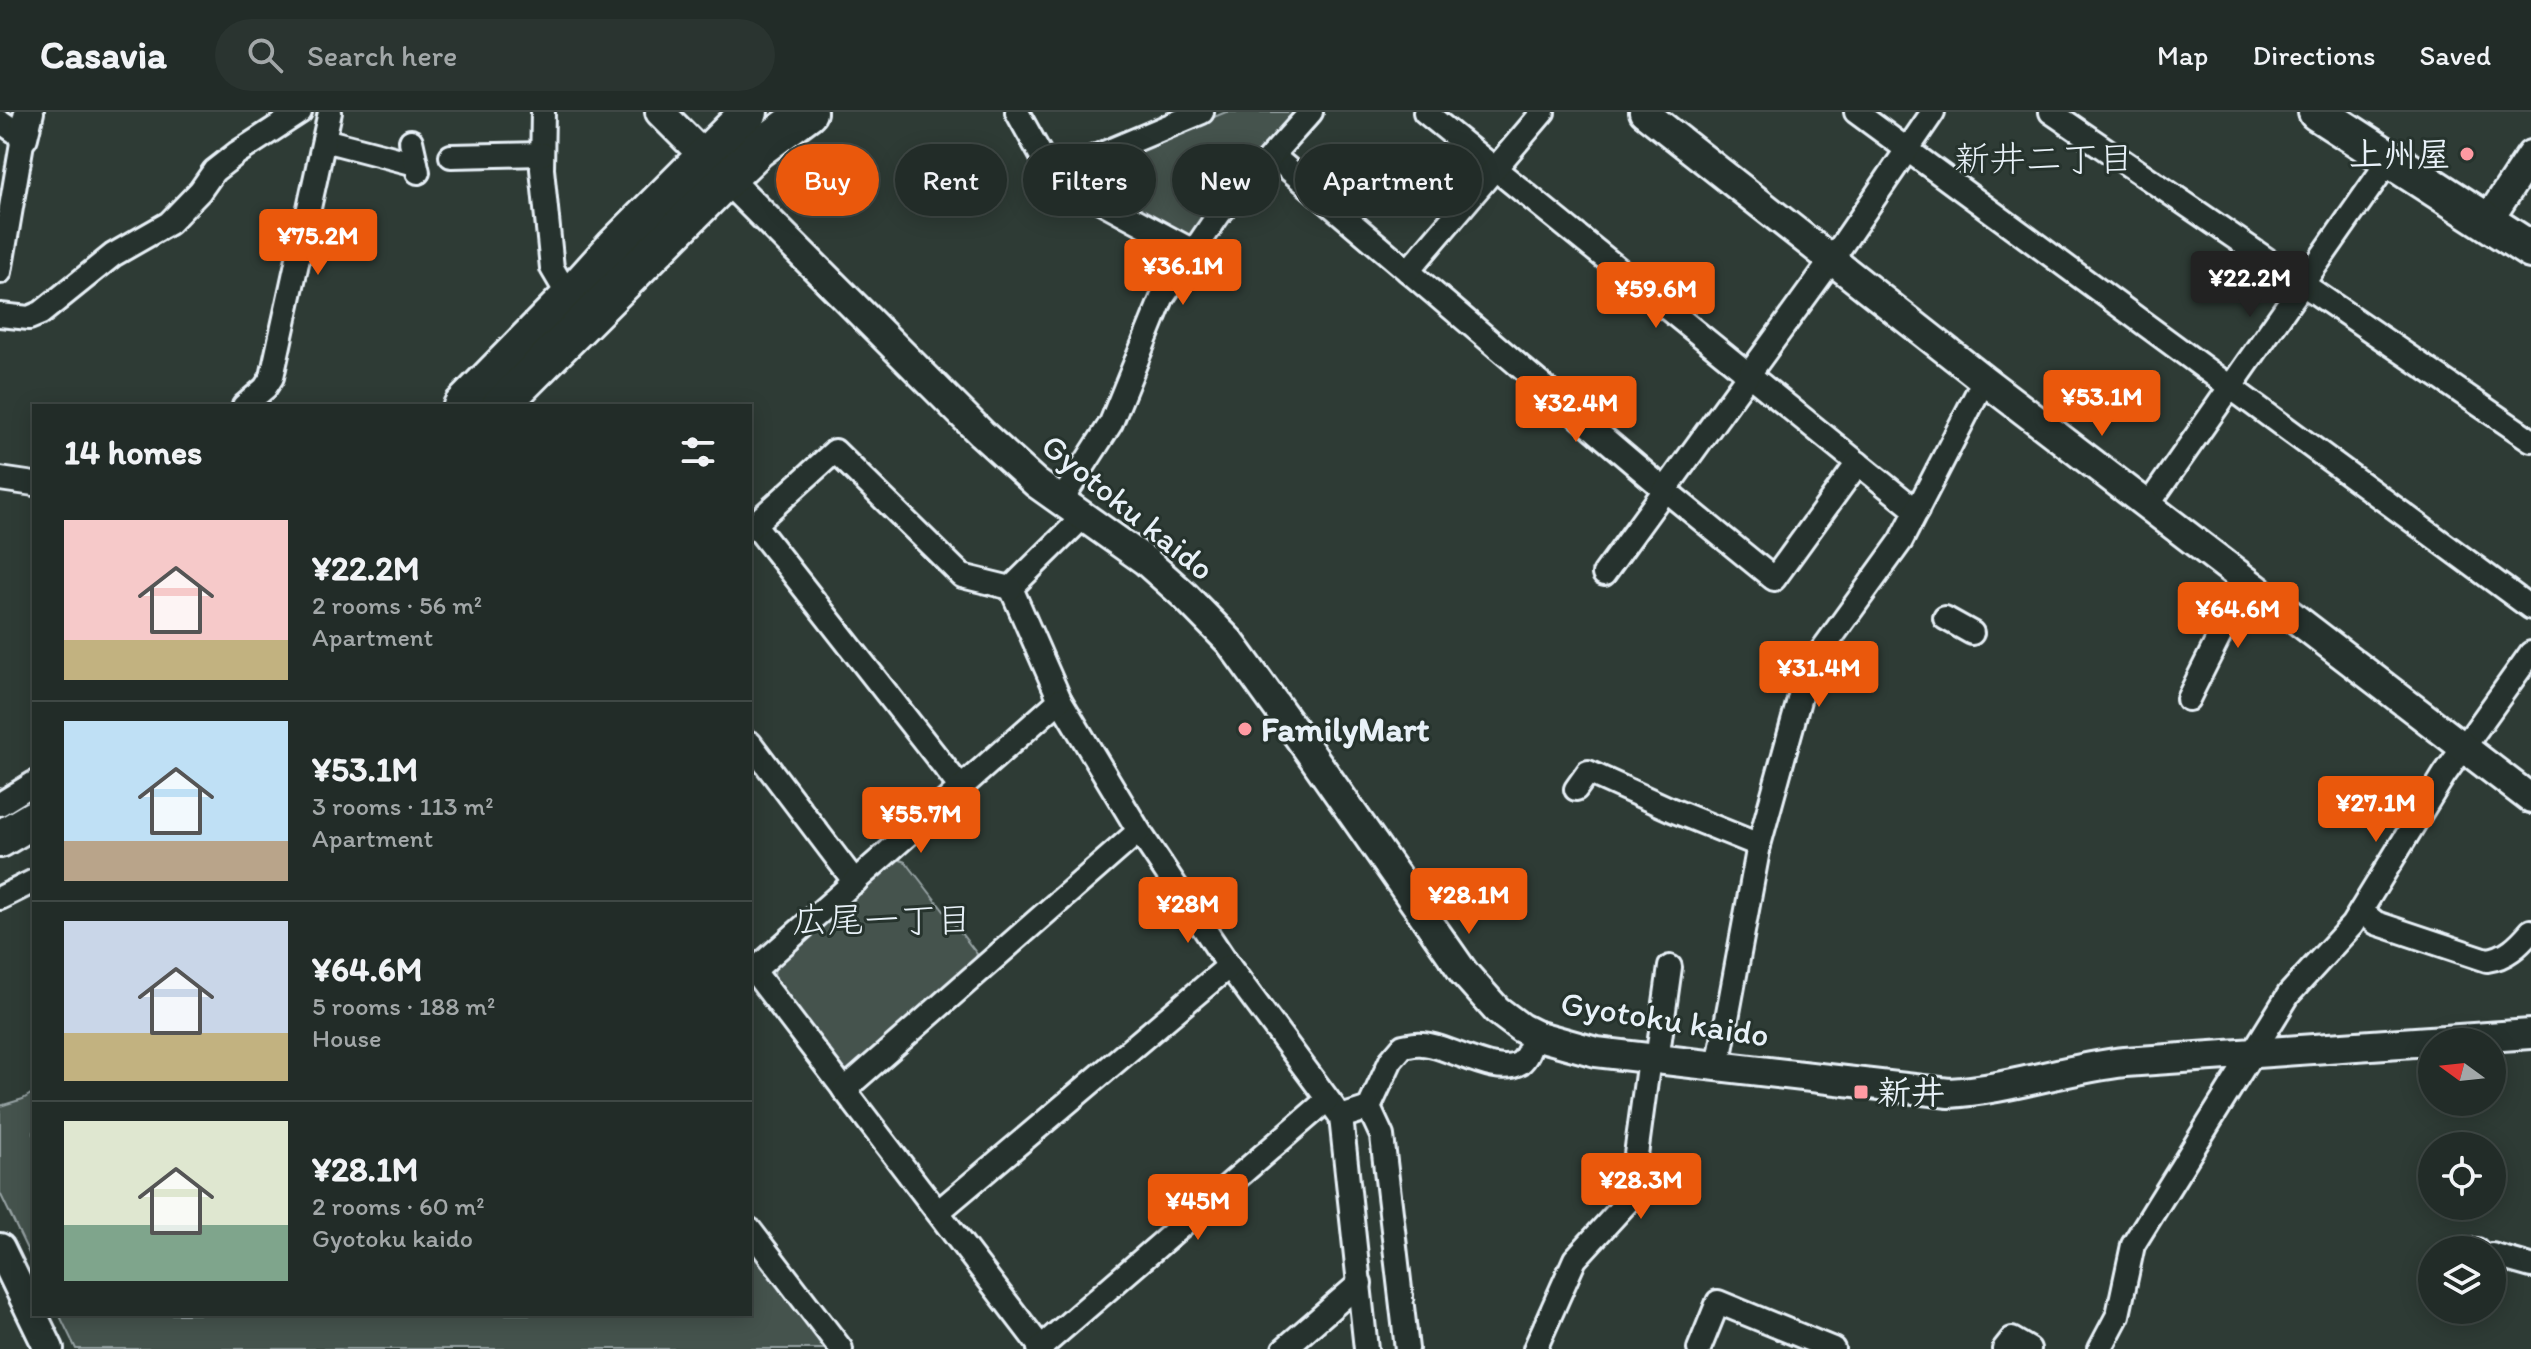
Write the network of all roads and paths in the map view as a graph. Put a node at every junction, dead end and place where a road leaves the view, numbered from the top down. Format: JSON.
{"nodes":[{"id":1,"x":300,"y":112,"type":"edge"},
{"id":2,"x":330,"y":112,"type":"edge"},
{"id":3,"x":543,"y":112,"type":"edge"},
{"id":4,"x":660,"y":112,"type":"edge"},
{"id":5,"x":749,"y":112,"type":"edge"},
{"id":6,"x":808,"y":112,"type":"edge"},
{"id":7,"x":1017,"y":112,"type":"edge"},
{"id":8,"x":1202,"y":112,"type":"edge"},
{"id":9,"x":1311,"y":112,"type":"edge"},
{"id":10,"x":1425,"y":112,"type":"edge"},
{"id":11,"x":1543,"y":112,"type":"edge"},
{"id":12,"x":1644,"y":112,"type":"edge"},
{"id":13,"x":1856,"y":112,"type":"edge"},
{"id":14,"x":1933,"y":112,"type":"edge"},
{"id":15,"x":2051,"y":112,"type":"edge"},
{"id":16,"x":2317,"y":112,"type":"edge"},
{"id":17,"x":0,"y":121,"type":"edge"},
{"id":18,"x":26,"y":125,"type":"edge"},
{"id":19,"x":324,"y":140,"type":"junction"},
{"id":20,"x":411,"y":141,"type":"dead end"},
{"id":21,"x":1035,"y":144,"type":"edge"},
{"id":22,"x":1126,"y":144,"type":"edge"},
{"id":23,"x":1279,"y":147,"type":"edge"},
{"id":24,"x":1907,"y":149,"type":"junction"},
{"id":25,"x":542,"y":154,"type":"junction"},
{"id":26,"x":2531,"y":155,"type":"edge"},
{"id":27,"x":451,"y":156,"type":"dead end"},
{"id":28,"x":2390,"y":159,"type":"junction"},
{"id":29,"x":1279,"y":161,"type":"edge"},
{"id":30,"x":715,"y":167,"type":"junction"},
{"id":31,"x":1495,"y":169,"type":"junction"},
{"id":32,"x":1128,"y":216,"type":"edge"},
{"id":33,"x":1218,"y":216,"type":"edge"},
{"id":34,"x":2487,"y":222,"type":"junction"},
{"id":35,"x":2531,"y":250,"type":"edge"},
{"id":36,"x":1193,"y":251,"type":"junction"},
{"id":37,"x":1831,"y":261,"type":"junction"},
{"id":38,"x":1408,"y":271,"type":"junction"},
{"id":39,"x":0,"y":272,"type":"edge"},
{"id":40,"x":2303,"y":283,"type":"junction"},
{"id":41,"x":569,"y":297,"type":"junction"},
{"id":42,"x":0,"y":315,"type":"edge"},
{"id":43,"x":1748,"y":375,"type":"junction"},
{"id":44,"x":1984,"y":380,"type":"junction"},
{"id":45,"x":2230,"y":387,"type":"junction"},
{"id":46,"x":246,"y":404,"type":"edge"},
{"id":47,"x":464,"y":404,"type":"edge"},
{"id":48,"x":502,"y":404,"type":"edge"},
{"id":49,"x":2531,"y":440,"type":"edge"},
{"id":50,"x":1858,"y":463,"type":"junction"},
{"id":51,"x":0,"y":479,"type":"edge"},
{"id":52,"x":32,"y":484,"type":"edge"},
{"id":53,"x":1665,"y":490,"type":"junction"},
{"id":54,"x":2148,"y":505,"type":"junction"},
{"id":55,"x":1072,"y":509,"type":"junction"},
{"id":56,"x":1917,"y":511,"type":"junction"},
{"id":57,"x":752,"y":526,"type":"edge"},
{"id":58,"x":1604,"y":574,"type":"dead end"},
{"id":59,"x":2247,"y":581,"type":"junction"},
{"id":60,"x":1011,"y":588,"type":"junction"},
{"id":61,"x":2531,"y":608,"type":"edge"},
{"id":62,"x":1945,"y":618,"type":"dead end"},
{"id":63,"x":1972,"y":633,"type":"dead end"},
{"id":64,"x":2531,"y":653,"type":"edge"},
{"id":65,"x":2188,"y":699,"type":"dead end"},
{"id":66,"x":1060,"y":700,"type":"junction"},
{"id":67,"x":752,"y":746,"type":"edge"},
{"id":68,"x":2464,"y":746,"type":"junction"},
{"id":69,"x":32,"y":784,"type":"edge"},
{"id":70,"x":961,"y":788,"type":"junction"},
{"id":71,"x":1576,"y":789,"type":"dead end"},
{"id":72,"x":2531,"y":799,"type":"edge"},
{"id":73,"x":0,"y":804,"type":"edge"},
{"id":74,"x":32,"y":820,"type":"edge"},
{"id":75,"x":1139,"y":831,"type":"junction"},
{"id":76,"x":0,"y":839,"type":"edge"},
{"id":77,"x":1759,"y":845,"type":"junction"},
{"id":78,"x":32,"y":849,"type":"edge"},
{"id":79,"x":0,"y":866,"type":"edge"},
{"id":80,"x":32,"y":882,"type":"edge"},
{"id":81,"x":855,"y":882,"type":"junction"},
{"id":82,"x":0,"y":898,"type":"edge"},
{"id":83,"x":2361,"y":911,"type":"junction"},
{"id":84,"x":2531,"y":931,"type":"edge"},
{"id":85,"x":1229,"y":966,"type":"junction"},
{"id":86,"x":1670,"y":967,"type":"dead end"},
{"id":87,"x":752,"y":969,"type":"edge"},
{"id":88,"x":752,"y":971,"type":"edge"},
{"id":89,"x":2531,"y":1034,"type":"edge"},
{"id":90,"x":1535,"y":1035,"type":"junction"},
{"id":91,"x":2252,"y":1054,"type":"junction"},
{"id":92,"x":1653,"y":1060,"type":"junction"},
{"id":93,"x":1718,"y":1067,"type":"junction"},
{"id":94,"x":844,"y":1090,"type":"junction"},
{"id":95,"x":1369,"y":1108,"type":"junction"},
{"id":96,"x":1334,"y":1109,"type":"junction"},
{"id":97,"x":938,"y":1212,"type":"junction"},
{"id":98,"x":752,"y":1233,"type":"edge"},
{"id":99,"x":0,"y":1248,"type":"edge"},
{"id":100,"x":2506,"y":1259,"type":"edge"},
{"id":101,"x":2531,"y":1266,"type":"edge"},
{"id":102,"x":1360,"y":1283,"type":"junction"},
{"id":103,"x":32,"y":1314,"type":"edge"},
{"id":104,"x":33,"y":1316,"type":"edge"},
{"id":105,"x":49,"y":1349,"type":"edge"},
{"id":106,"x":841,"y":1349,"type":"edge"},
{"id":107,"x":1041,"y":1349,"type":"edge"},
{"id":108,"x":1284,"y":1349,"type":"edge"},
{"id":109,"x":1366,"y":1349,"type":"edge"},
{"id":110,"x":1407,"y":1349,"type":"edge"},
{"id":111,"x":1535,"y":1349,"type":"edge"},
{"id":112,"x":1699,"y":1349,"type":"edge"},
{"id":113,"x":1833,"y":1349,"type":"edge"},
{"id":114,"x":2004,"y":1349,"type":"edge"},
{"id":115,"x":2029,"y":1349,"type":"edge"},
{"id":116,"x":2100,"y":1349,"type":"edge"}],
"edges":[{"from":1,"to":42,"type":"street"},
{"from":2,"to":19,"type":"street"},
{"from":3,"to":25,"type":"street"},
{"from":4,"to":30,"type":"street","name":"Gyotoku kaido"},
{"from":5,"to":30,"type":"main road"},
{"from":6,"to":30,"type":"main road"},
{"from":7,"to":21,"type":"street"},
{"from":8,"to":22,"type":"street"},
{"from":9,"to":23,"type":"street"},
{"from":10,"to":31,"type":"street"},
{"from":11,"to":31,"type":"street"},
{"from":12,"to":37,"type":"street"},
{"from":13,"to":24,"type":"street"},
{"from":14,"to":24,"type":"street"},
{"from":15,"to":40,"type":"street"},
{"from":16,"to":28,"type":"main road"},
{"from":17,"to":18,"type":"street"},
{"from":18,"to":39,"type":"street"},
{"from":19,"to":20,"type":"street"},
{"from":19,"to":46,"type":"street"},
{"from":24,"to":37,"type":"street"},
{"from":24,"to":45,"type":"street"},
{"from":25,"to":27,"type":"street"},
{"from":25,"to":41,"type":"street"},
{"from":26,"to":34,"type":"street"},
{"from":28,"to":34,"type":"main road"},
{"from":28,"to":40,"type":"street"},
{"from":29,"to":38,"type":"street"},
{"from":30,"to":41,"type":"main road"},
{"from":30,"to":48,"type":"main road"},
{"from":30,"to":55,"type":"street","name":"Gyotoku kaido"},
{"from":31,"to":38,"type":"street"},
{"from":31,"to":43,"type":"street"},
{"from":32,"to":36,"type":"street"},
{"from":33,"to":36,"type":"street"},
{"from":34,"to":35,"type":"main road"},
{"from":36,"to":55,"type":"street"},
{"from":37,"to":43,"type":"street"},
{"from":37,"to":44,"type":"street"},
{"from":38,"to":53,"type":"street"},
{"from":40,"to":45,"type":"street"},
{"from":40,"to":49,"type":"street"},
{"from":41,"to":47,"type":"main road"},
{"from":43,"to":50,"type":"street"},
{"from":43,"to":53,"type":"street"},
{"from":44,"to":54,"type":"street"},
{"from":44,"to":56,"type":"street"},
{"from":45,"to":54,"type":"street"},
{"from":45,"to":61,"type":"street"},
{"from":50,"to":53,"type":"street"},
{"from":50,"to":56,"type":"street"},
{"from":51,"to":52,"type":"street"},
{"from":53,"to":58,"type":"street"},
{"from":54,"to":59,"type":"street"},
{"from":55,"to":60,"type":"street"},
{"from":55,"to":90,"type":"street","name":"Gyotoku kaido"},
{"from":56,"to":77,"type":"street"},
{"from":57,"to":60,"type":"street"},
{"from":57,"to":70,"type":"street"},
{"from":59,"to":65,"type":"street"},
{"from":59,"to":68,"type":"street"},
{"from":60,"to":66,"type":"street"},
{"from":62,"to":63,"type":"street"},
{"from":64,"to":68,"type":"street"},
{"from":66,"to":70,"type":"street"},
{"from":66,"to":75,"type":"street"},
{"from":67,"to":81,"type":"street"},
{"from":68,"to":72,"type":"street"},
{"from":68,"to":83,"type":"street"},
{"from":69,"to":73,"type":"street"},
{"from":70,"to":81,"type":"street"},
{"from":71,"to":77,"type":"street"},
{"from":74,"to":76,"type":"main road"},
{"from":75,"to":85,"type":"street"},
{"from":75,"to":94,"type":"street"},
{"from":77,"to":93,"type":"street"},
{"from":78,"to":79,"type":"main road"},
{"from":80,"to":82,"type":"street"},
{"from":81,"to":87,"type":"street"},
{"from":83,"to":84,"type":"street"},
{"from":83,"to":91,"type":"street"},
{"from":85,"to":96,"type":"street"},
{"from":85,"to":97,"type":"street"},
{"from":86,"to":92,"type":"street"},
{"from":88,"to":94,"type":"street"},
{"from":89,"to":91,"type":"street","name":"Gyotoku kaido"},
{"from":90,"to":92,"type":"street","name":"Gyotoku kaido"},
{"from":90,"to":95,"type":"street"},
{"from":91,"to":93,"type":"street","name":"Gyotoku kaido"},
{"from":91,"to":116,"type":"street"},
{"from":92,"to":93,"type":"street","name":"Gyotoku kaido"},
{"from":92,"to":111,"type":"street"},
{"from":94,"to":97,"type":"street"},
{"from":95,"to":96,"type":"street"},
{"from":95,"to":110,"type":"street"},
{"from":96,"to":102,"type":"street"},
{"from":96,"to":107,"type":"street"},
{"from":97,"to":107,"type":"street"},
{"from":98,"to":106,"type":"street"},
{"from":99,"to":103,"type":"street"},
{"from":100,"to":101,"type":"street"},
{"from":102,"to":108,"type":"street"},
{"from":102,"to":109,"type":"street"},
{"from":104,"to":105,"type":"street"},
{"from":112,"to":113,"type":"street"},
{"from":114,"to":115,"type":"street"}]}
